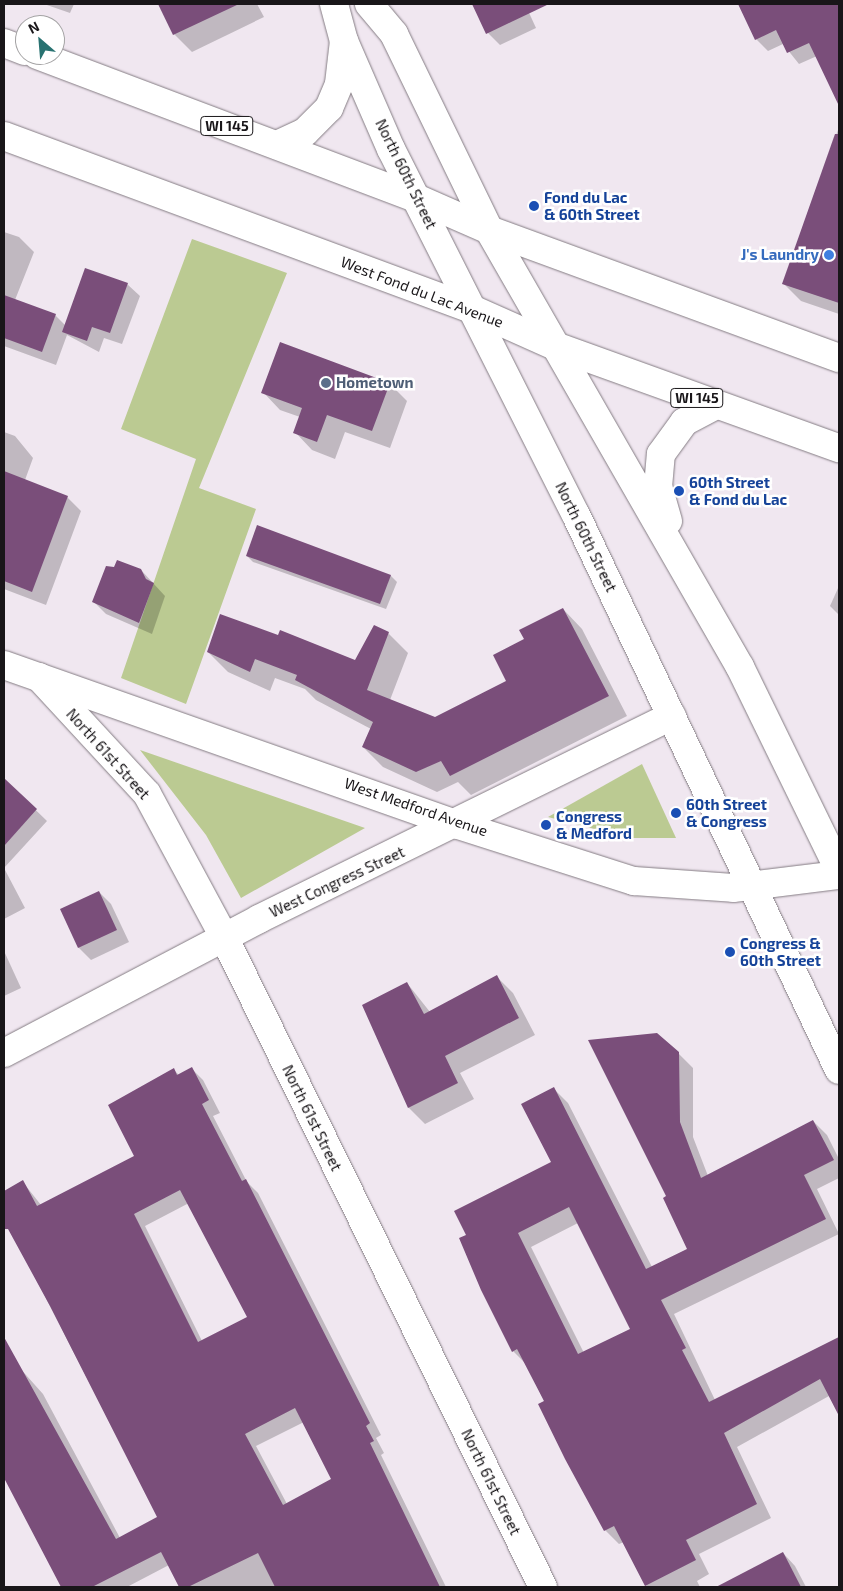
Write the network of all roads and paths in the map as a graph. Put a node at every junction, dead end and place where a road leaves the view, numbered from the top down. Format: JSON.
{"nodes":[{"id":1,"x":334,"y":4,"type":"edge"},
{"id":2,"x":369,"y":4,"type":"edge"},
{"id":3,"x":344,"y":41,"type":"junction"},
{"id":4,"x":64,"y":65,"type":"edge"},
{"id":5,"x":4,"y":136,"type":"edge"},
{"id":6,"x":277,"y":145,"type":"junction"},
{"id":7,"x":416,"y":198,"type":"junction"},
{"id":8,"x":489,"y":230,"type":"junction"},
{"id":9,"x":474,"y":310,"type":"junction"},
{"id":10,"x":555,"y":346,"type":"junction"},
{"id":11,"x":839,"y":358,"type":"edge"},
{"id":12,"x":716,"y":405,"type":"junction"},
{"id":13,"x":839,"y":448,"type":"edge"},
{"id":14,"x":689,"y":578,"type":"junction"},
{"id":15,"x":4,"y":665,"type":"edge"},
{"id":16,"x":39,"y":678,"type":"junction"},
{"id":17,"x":672,"y":716,"type":"junction"},
{"id":18,"x":458,"y":825,"type":"junction"},
{"id":19,"x":839,"y":870,"type":"edge"},
{"id":20,"x":839,"y":875,"type":"edge"},
{"id":21,"x":750,"y":886,"type":"junction"},
{"id":22,"x":224,"y":937,"type":"junction"},
{"id":23,"x":4,"y":1053,"type":"edge"},
{"id":24,"x":839,"y":1070,"type":"edge"},
{"id":25,"x":543,"y":1587,"type":"edge"}],
"edges":[{"from":1,"to":3,"type":"main road","name":"North 60th Street"},
{"from":2,"to":8,"type":"main road"},
{"from":3,"to":6,"type":"main road"},
{"from":3,"to":7,"type":"main road","name":"North 60th Street"},
{"from":4,"to":6,"type":"main road","number":"WI 145"},
{"from":5,"to":9,"type":"main road","name":"West Fond du Lac Avenue","number":"WI 145"},
{"from":6,"to":7,"type":"main road","number":"WI 145"},
{"from":7,"to":8,"type":"main road","number":"WI 145"},
{"from":7,"to":9,"type":"main road","name":"North 60th Street"},
{"from":8,"to":10,"type":"main road"},
{"from":8,"to":11,"type":"main road","number":"WI 145"},
{"from":9,"to":10,"type":"main road","name":"West Fond du Lac Avenue","number":"WI 145"},
{"from":9,"to":17,"type":"main road","name":"North 60th Street"},
{"from":10,"to":12,"type":"main road","name":"West Fond du Lac Avenue","number":"WI 145"},
{"from":10,"to":14,"type":"main road"},
{"from":12,"to":13,"type":"main road","name":"West Fond du Lac Avenue","number":"WI 145"},
{"from":12,"to":14,"type":"main road"},
{"from":14,"to":19,"type":"main road"},
{"from":15,"to":16,"type":"main road","name":"West Medford Avenue"},
{"from":16,"to":18,"type":"main road","name":"West Medford Avenue"},
{"from":16,"to":22,"type":"main road","name":"North 61st Street"},
{"from":17,"to":18,"type":"main road","name":"West Congress Street"},
{"from":17,"to":21,"type":"main road","name":"North 60th Street"},
{"from":18,"to":21,"type":"main road","name":"West Medford Avenue"},
{"from":18,"to":22,"type":"main road","name":"West Congress Street"},
{"from":20,"to":21,"type":"main road","name":"West Medford Avenue"},
{"from":21,"to":24,"type":"main road","name":"North 60th Street"},
{"from":22,"to":23,"type":"main road","name":"West Congress Street"},
{"from":22,"to":25,"type":"main road","name":"North 61st Street"}]}
